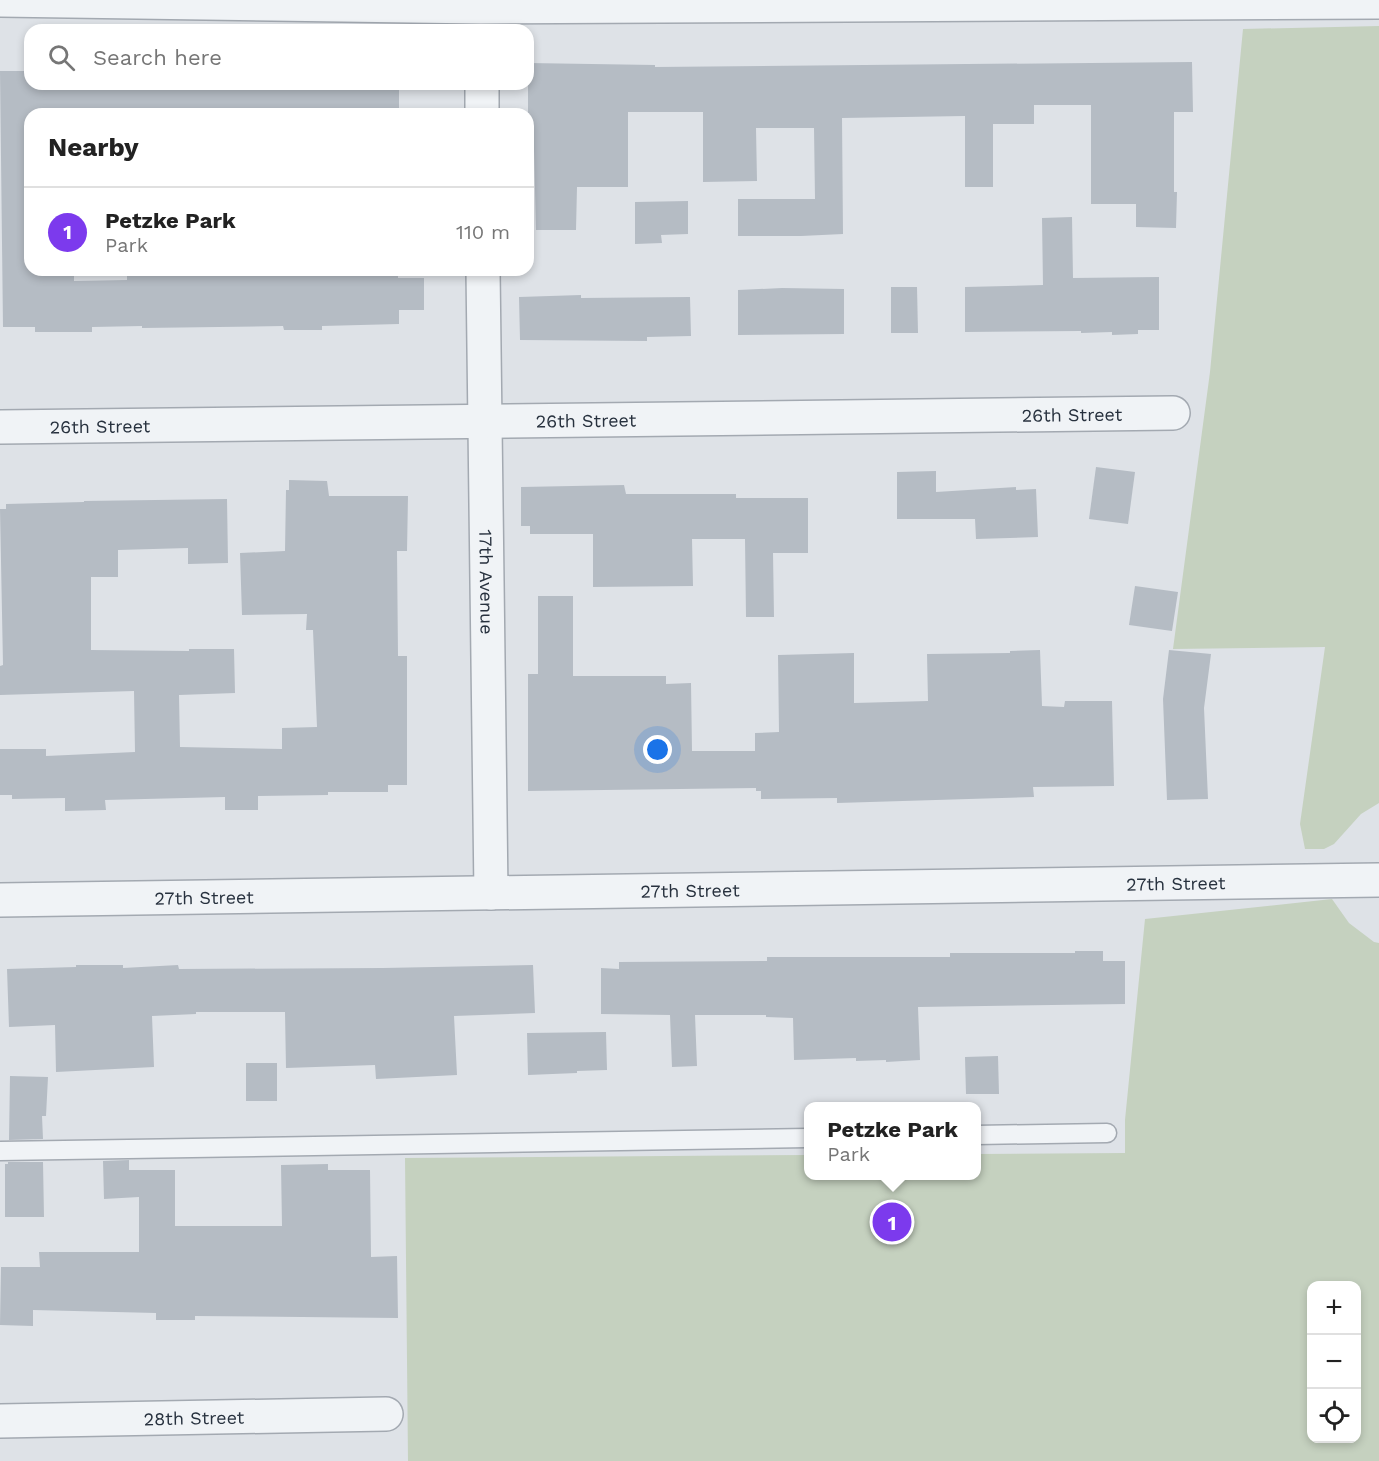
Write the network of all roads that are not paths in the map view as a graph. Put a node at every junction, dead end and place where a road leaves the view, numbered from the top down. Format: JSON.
{"nodes":[{"id":1,"x":0,"y":0,"type":"edge"},
{"id":2,"x":1379,"y":2,"type":"edge"},
{"id":3,"x":481,"y":12,"type":"edge"},
{"id":4,"x":482,"y":90,"type":"edge"},
{"id":5,"x":482,"y":108,"type":"edge"},
{"id":6,"x":483,"y":276,"type":"edge"},
{"id":7,"x":1173,"y":413,"type":"dead end"},
{"id":8,"x":484,"y":421,"type":"junction"},
{"id":9,"x":0,"y":427,"type":"edge"},
{"id":10,"x":1379,"y":880,"type":"edge"},
{"id":11,"x":491,"y":893,"type":"junction"},
{"id":12,"x":0,"y":900,"type":"edge"},
{"id":13,"x":1107,"y":1133,"type":"dead end"},
{"id":14,"x":981,"y":1135,"type":"edge"},
{"id":15,"x":804,"y":1138,"type":"edge"},
{"id":16,"x":0,"y":1151,"type":"edge"},
{"id":17,"x":386,"y":1414,"type":"dead end"},
{"id":18,"x":0,"y":1421,"type":"edge"}],
"edges":[{"from":1,"to":3,"type":"street"},
{"from":2,"to":3,"type":"street"},
{"from":4,"to":5,"type":"street"},
{"from":6,"to":8,"type":"street","name":"17th Avenue"},
{"from":7,"to":8,"type":"street","name":"26th Street"},
{"from":8,"to":9,"type":"street","name":"26th Street"},
{"from":8,"to":11,"type":"street","name":"17th Avenue"},
{"from":10,"to":11,"type":"street","name":"27th Street"},
{"from":11,"to":12,"type":"street","name":"27th Street"},
{"from":13,"to":14,"type":"lane"},
{"from":15,"to":16,"type":"lane"},
{"from":17,"to":18,"type":"street","name":"28th Street"}]}
